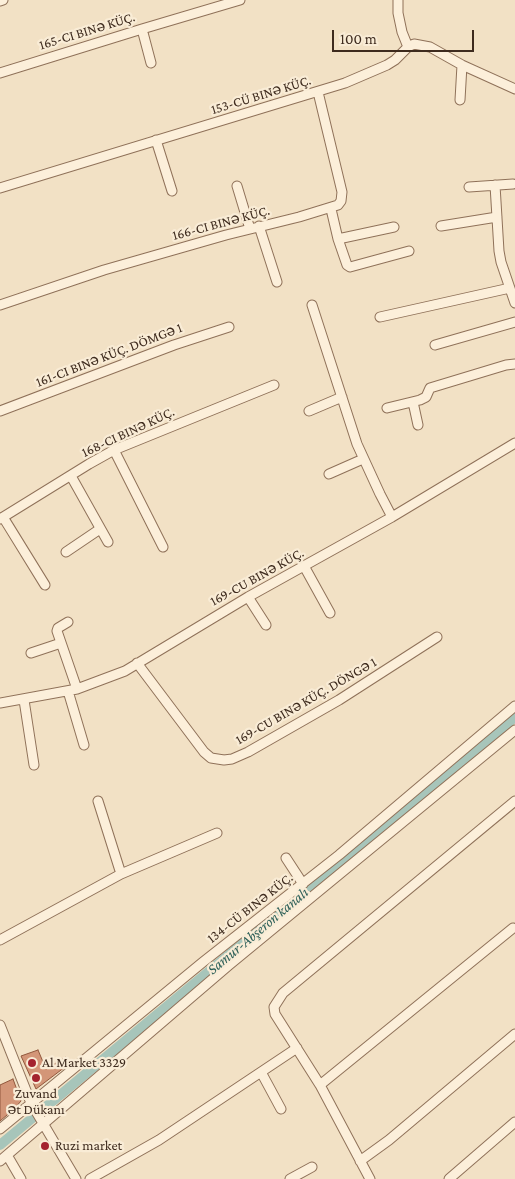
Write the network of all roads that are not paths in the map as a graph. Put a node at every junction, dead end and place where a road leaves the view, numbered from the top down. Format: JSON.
{"nodes":[{"id":1,"x":240,"y":0,"type":"edge"},
{"id":2,"x":398,"y":0,"type":"edge"},
{"id":3,"x":142,"y":29,"type":"junction"},
{"id":4,"x":408,"y":46,"type":"junction"},
{"id":5,"x":151,"y":63,"type":"dead end"},
{"id":6,"x":462,"y":65,"type":"junction"},
{"id":7,"x":0,"y":73,"type":"edge"},
{"id":8,"x":515,"y":89,"type":"edge"},
{"id":9,"x":318,"y":92,"type":"junction"},
{"id":10,"x":460,"y":100,"type":"dead end"},
{"id":11,"x":156,"y":140,"type":"junction"},
{"id":12,"x":513,"y":184,"type":"dead end"},
{"id":13,"x":495,"y":185,"type":"junction"},
{"id":14,"x":237,"y":186,"type":"dead end"},
{"id":15,"x":469,"y":187,"type":"dead end"},
{"id":16,"x":0,"y":188,"type":"edge"},
{"id":17,"x":172,"y":191,"type":"dead end"},
{"id":18,"x":331,"y":209,"type":"junction"},
{"id":19,"x":497,"y":217,"type":"junction"},
{"id":20,"x":441,"y":226,"type":"dead end"},
{"id":21,"x":394,"y":227,"type":"dead end"},
{"id":22,"x":254,"y":228,"type":"junction"},
{"id":23,"x":338,"y":239,"type":"junction"},
{"id":24,"x":409,"y":251,"type":"dead end"},
{"id":25,"x":277,"y":282,"type":"dead end"},
{"id":26,"x":510,"y":288,"type":"junction"},
{"id":27,"x":515,"y":303,"type":"edge"},
{"id":28,"x":0,"y":305,"type":"edge"},
{"id":29,"x":312,"y":305,"type":"dead end"},
{"id":30,"x":380,"y":317,"type":"dead end"},
{"id":31,"x":515,"y":322,"type":"edge"},
{"id":32,"x":229,"y":327,"type":"dead end"},
{"id":33,"x":435,"y":345,"type":"dead end"},
{"id":34,"x":515,"y":364,"type":"edge"},
{"id":35,"x":274,"y":385,"type":"dead end"},
{"id":36,"x":342,"y":397,"type":"junction"},
{"id":37,"x":412,"y":402,"type":"junction"},
{"id":38,"x":388,"y":408,"type":"dead end"},
{"id":39,"x":0,"y":411,"type":"edge"},
{"id":40,"x":308,"y":411,"type":"dead end"},
{"id":41,"x":418,"y":425,"type":"dead end"},
{"id":42,"x":515,"y":443,"type":"edge"},
{"id":43,"x":114,"y":450,"type":"junction"},
{"id":44,"x":363,"y":459,"type":"junction"},
{"id":45,"x":329,"y":474,"type":"dead end"},
{"id":46,"x":71,"y":476,"type":"junction"},
{"id":47,"x":392,"y":517,"type":"junction"},
{"id":48,"x":1,"y":518,"type":"edge"},
{"id":49,"x":100,"y":529,"type":"junction"},
{"id":50,"x":108,"y":542,"type":"dead end"},
{"id":51,"x":163,"y":547,"type":"dead end"},
{"id":52,"x":66,"y":552,"type":"dead end"},
{"id":53,"x":304,"y":566,"type":"junction"},
{"id":54,"x":46,"y":585,"type":"dead end"},
{"id":55,"x":248,"y":597,"type":"junction"},
{"id":56,"x":330,"y":613,"type":"dead end"},
{"id":57,"x":68,"y":622,"type":"dead end"},
{"id":58,"x":266,"y":625,"type":"dead end"},
{"id":59,"x":437,"y":637,"type":"dead end"},
{"id":60,"x":61,"y":643,"type":"junction"},
{"id":61,"x":31,"y":653,"type":"dead end"},
{"id":62,"x":137,"y":663,"type":"junction"},
{"id":63,"x":73,"y":690,"type":"junction"},
{"id":64,"x":24,"y":700,"type":"junction"},
{"id":65,"x":0,"y":703,"type":"edge"},
{"id":66,"x":515,"y":706,"type":"edge"},
{"id":67,"x":515,"y":730,"type":"edge"},
{"id":68,"x":84,"y":745,"type":"dead end"},
{"id":69,"x":34,"y":765,"type":"dead end"},
{"id":70,"x":98,"y":801,"type":"dead end"},
{"id":71,"x":515,"y":801,"type":"edge"},
{"id":72,"x":217,"y":833,"type":"dead end"},
{"id":73,"x":286,"y":858,"type":"dead end"},
{"id":74,"x":121,"y":874,"type":"junction"},
{"id":75,"x":303,"y":884,"type":"junction"},
{"id":76,"x":514,"y":928,"type":"dead end"},
{"id":77,"x":0,"y":940,"type":"edge"},
{"id":78,"x":0,"y":1026,"type":"edge"},
{"id":79,"x":515,"y":1034,"type":"edge"},
{"id":80,"x":297,"y":1048,"type":"junction"},
{"id":81,"x":260,"y":1072,"type":"junction"},
{"id":82,"x":320,"y":1085,"type":"junction"},
{"id":83,"x":31,"y":1103,"type":"junction"},
{"id":84,"x":281,"y":1109,"type":"dead end"},
{"id":85,"x":515,"y":1122,"type":"edge"},
{"id":86,"x":43,"y":1123,"type":"junction"},
{"id":87,"x":0,"y":1129,"type":"edge"},
{"id":88,"x":4,"y":1158,"type":"edge"},
{"id":89,"x":360,"y":1161,"type":"junction"},
{"id":90,"x":312,"y":1167,"type":"dead end"},
{"id":91,"x":20,"y":1179,"type":"edge"},
{"id":92,"x":76,"y":1179,"type":"edge"},
{"id":93,"x":90,"y":1179,"type":"edge"},
{"id":94,"x":290,"y":1179,"type":"edge"},
{"id":95,"x":370,"y":1179,"type":"edge"},
{"id":96,"x":449,"y":1179,"type":"edge"}],
"edges":[{"from":1,"to":3,"type":"street","name":"165-CI BINƏ KÜÇ."},
{"from":2,"to":4,"type":"street"},
{"from":3,"to":5,"type":"street"},
{"from":3,"to":7,"type":"street","name":"165-CI BINƏ KÜÇ."},
{"from":4,"to":6,"type":"street"},
{"from":4,"to":9,"type":"street","name":"153-CÜ BINƏ KÜÇ."},
{"from":6,"to":8,"type":"street"},
{"from":6,"to":10,"type":"street"},
{"from":9,"to":11,"type":"street","name":"153-CÜ BINƏ KÜÇ."},
{"from":9,"to":18,"type":"street"},
{"from":11,"to":16,"type":"street","name":"153-CÜ BINƏ KÜÇ."},
{"from":11,"to":17,"type":"street"},
{"from":12,"to":13,"type":"street"},
{"from":13,"to":15,"type":"street"},
{"from":13,"to":19,"type":"street"},
{"from":14,"to":22,"type":"street"},
{"from":18,"to":22,"type":"street"},
{"from":18,"to":23,"type":"street"},
{"from":19,"to":20,"type":"street"},
{"from":19,"to":26,"type":"street"},
{"from":21,"to":23,"type":"street"},
{"from":22,"to":25,"type":"street"},
{"from":22,"to":28,"type":"street"},
{"from":23,"to":24,"type":"street"},
{"from":26,"to":27,"type":"street"},
{"from":26,"to":30,"type":"street"},
{"from":29,"to":36,"type":"street"},
{"from":31,"to":33,"type":"street"},
{"from":32,"to":39,"type":"street","name":"161-CI BINƏ KÜÇ. DÖMGƏ 1"},
{"from":34,"to":37,"type":"street"},
{"from":35,"to":43,"type":"street","name":"168-CI BINƏ KÜÇ."},
{"from":36,"to":40,"type":"street"},
{"from":36,"to":44,"type":"street"},
{"from":37,"to":38,"type":"street"},
{"from":37,"to":41,"type":"street"},
{"from":42,"to":47,"type":"street","name":"169-CU BINƏ KÜÇ."},
{"from":43,"to":46,"type":"street","name":"168-CI BINƏ KÜÇ."},
{"from":43,"to":51,"type":"street"},
{"from":44,"to":45,"type":"street"},
{"from":44,"to":47,"type":"street"},
{"from":46,"to":48,"type":"street","name":"168-CI BINƏ KÜÇ."},
{"from":46,"to":49,"type":"street"},
{"from":47,"to":53,"type":"street","name":"169-CU BINƏ KÜÇ."},
{"from":48,"to":54,"type":"street"},
{"from":49,"to":50,"type":"street"},
{"from":49,"to":52,"type":"street"},
{"from":53,"to":55,"type":"street","name":"169-CU BINƏ KÜÇ."},
{"from":53,"to":56,"type":"street"},
{"from":55,"to":58,"type":"street"},
{"from":55,"to":62,"type":"street","name":"169-CU BINƏ KÜÇ."},
{"from":57,"to":60,"type":"street"},
{"from":59,"to":62,"type":"street","name":"169-CU BINƏ KÜÇ. DÖNGƏ 1"},
{"from":60,"to":61,"type":"street"},
{"from":60,"to":63,"type":"street"},
{"from":62,"to":63,"type":"street","name":"169-CU BINƏ KÜÇ."},
{"from":63,"to":64,"type":"street","name":"169-CU BINƏ KÜÇ."},
{"from":63,"to":68,"type":"street"},
{"from":64,"to":65,"type":"street","name":"169-CU BINƏ KÜÇ."},
{"from":64,"to":69,"type":"street"},
{"from":66,"to":75,"type":"street","name":"134-CÜ BINƏ KÜÇ."},
{"from":67,"to":86,"type":"street"},
{"from":70,"to":74,"type":"street"},
{"from":71,"to":80,"type":"street"},
{"from":72,"to":74,"type":"street"},
{"from":73,"to":75,"type":"street"},
{"from":74,"to":77,"type":"street"},
{"from":75,"to":83,"type":"street","name":"134-CÜ BINƏ KÜÇ."},
{"from":76,"to":82,"type":"street"},
{"from":78,"to":83,"type":"street"},
{"from":79,"to":89,"type":"street"},
{"from":80,"to":81,"type":"street"},
{"from":80,"to":82,"type":"street"},
{"from":81,"to":84,"type":"street"},
{"from":81,"to":93,"type":"street"},
{"from":82,"to":89,"type":"street"},
{"from":83,"to":86,"type":"street"},
{"from":83,"to":87,"type":"street","name":"134-CÜ BINƏ KÜÇ."},
{"from":85,"to":96,"type":"street"},
{"from":86,"to":88,"type":"street"},
{"from":86,"to":92,"type":"street"},
{"from":88,"to":91,"type":"street"},
{"from":89,"to":95,"type":"street"},
{"from":90,"to":94,"type":"street"}]}
